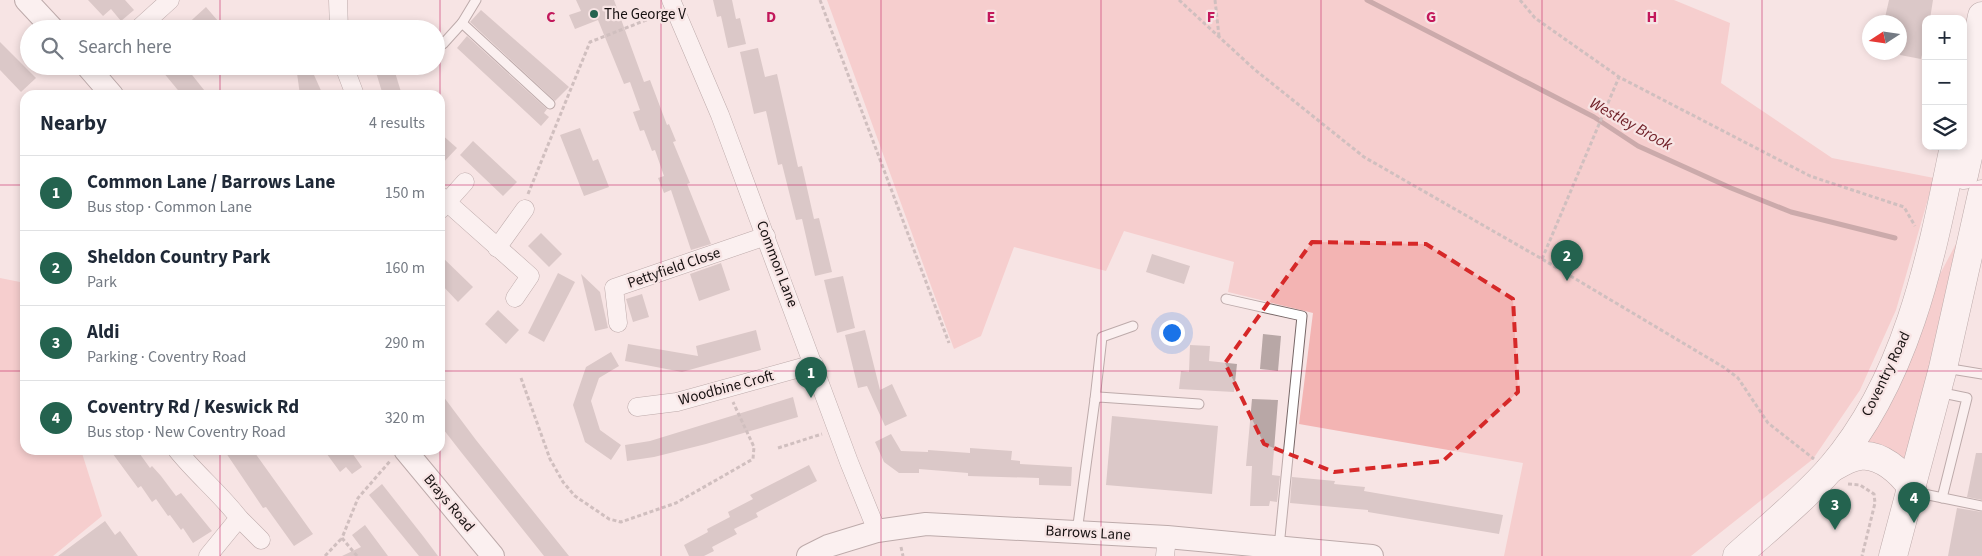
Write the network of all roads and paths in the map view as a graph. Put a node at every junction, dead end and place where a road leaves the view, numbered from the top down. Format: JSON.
{"nodes":[{"id":1,"x":26,"y":0,"type":"edge"},
{"id":2,"x":170,"y":0,"type":"edge"},
{"id":3,"x":338,"y":0,"type":"edge"},
{"id":4,"x":476,"y":0,"type":"edge"},
{"id":5,"x":820,"y":0,"type":"edge"},
{"id":6,"x":1179,"y":0,"type":"edge"},
{"id":7,"x":1215,"y":0,"type":"edge"},
{"id":8,"x":1520,"y":0,"type":"edge"},
{"id":9,"x":673,"y":4,"type":"edge"},
{"id":10,"x":1982,"y":16,"type":"edge"},
{"id":11,"x":45,"y":20,"type":"edge"},
{"id":12,"x":148,"y":20,"type":"edge"},
{"id":13,"x":339,"y":20,"type":"edge"},
{"id":14,"x":462,"y":23,"type":"junction"},
{"id":15,"x":1219,"y":36,"type":"junction"},
{"id":16,"x":445,"y":42,"type":"edge"},
{"id":17,"x":98,"y":75,"type":"edge"},
{"id":18,"x":347,"y":75,"type":"edge"},
{"id":19,"x":1619,"y":77,"type":"junction"},
{"id":20,"x":1967,"y":86,"type":"edge"},
{"id":21,"x":108,"y":90,"type":"edge"},
{"id":22,"x":353,"y":90,"type":"edge"},
{"id":23,"x":1982,"y":94,"type":"edge"},
{"id":24,"x":550,"y":104,"type":"dead end"},
{"id":25,"x":1953,"y":150,"type":"edge"},
{"id":26,"x":465,"y":182,"type":"dead end"},
{"id":27,"x":1982,"y":194,"type":"edge"},
{"id":28,"x":445,"y":200,"type":"edge"},
{"id":29,"x":445,"y":205,"type":"edge"},
{"id":30,"x":525,"y":209,"type":"joint"},
{"id":31,"x":766,"y":236,"type":"junction"},
{"id":32,"x":497,"y":248,"type":"junction"},
{"id":33,"x":1976,"y":252,"type":"edge"},
{"id":34,"x":1932,"y":254,"type":"junction"},
{"id":35,"x":1542,"y":259,"type":"junction"},
{"id":36,"x":515,"y":298,"type":"dead end"},
{"id":37,"x":1226,"y":300,"type":"dead end"},
{"id":38,"x":618,"y":323,"type":"dead end"},
{"id":39,"x":1134,"y":326,"type":"dead end"},
{"id":40,"x":949,"y":343,"type":"dead end"},
{"id":41,"x":814,"y":364,"type":"junction"},
{"id":42,"x":1982,"y":374,"type":"edge"},
{"id":43,"x":520,"y":378,"type":"dead end"},
{"id":44,"x":1940,"y":379,"type":"junction"},
{"id":45,"x":727,"y":388,"type":"junction"},
{"id":46,"x":1095,"y":399,"type":"junction"},
{"id":47,"x":1199,"y":404,"type":"dead end"},
{"id":48,"x":637,"y":407,"type":"dead end"},
{"id":49,"x":837,"y":430,"type":"junction"},
{"id":50,"x":778,"y":448,"type":"dead end"},
{"id":51,"x":181,"y":455,"type":"edge"},
{"id":52,"x":397,"y":455,"type":"edge"},
{"id":53,"x":401,"y":455,"type":"edge"},
{"id":54,"x":1830,"y":473,"type":"junction"},
{"id":55,"x":1911,"y":490,"type":"junction"},
{"id":56,"x":1942,"y":498,"type":"junction"},
{"id":57,"x":1982,"y":506,"type":"edge"},
{"id":58,"x":239,"y":518,"type":"junction"},
{"id":59,"x":877,"y":531,"type":"junction"},
{"id":60,"x":1077,"y":532,"type":"junction"},
{"id":61,"x":342,"y":538,"type":"junction"},
{"id":62,"x":262,"y":540,"type":"dead end"},
{"id":63,"x":1166,"y":547,"type":"edge"},
{"id":64,"x":1279,"y":547,"type":"junction"},
{"id":65,"x":208,"y":556,"type":"edge"},
{"id":66,"x":325,"y":556,"type":"edge"},
{"id":67,"x":357,"y":556,"type":"edge"},
{"id":68,"x":493,"y":556,"type":"edge"},
{"id":69,"x":808,"y":556,"type":"edge"},
{"id":70,"x":1372,"y":556,"type":"edge"},
{"id":71,"x":1737,"y":556,"type":"edge"},
{"id":72,"x":1862,"y":556,"type":"edge"},
{"id":73,"x":1893,"y":556,"type":"edge"}],
"edges":[{"from":1,"to":11,"type":"street"},
{"from":2,"to":12,"type":"street"},
{"from":3,"to":13,"type":"street"},
{"from":4,"to":14,"type":"lane"},
{"from":5,"to":40,"type":"path"},
{"from":6,"to":15,"type":"path"},
{"from":7,"to":15,"type":"path"},
{"from":8,"to":19,"type":"path"},
{"from":9,"to":30,"type":"path"},
{"from":9,"to":31,"type":"street","name":"Common Lane"},
{"from":10,"to":20,"type":"highway"},
{"from":14,"to":16,"type":"lane"},
{"from":14,"to":24,"type":"lane"},
{"from":15,"to":35,"type":"path"},
{"from":17,"to":21,"type":"street"},
{"from":18,"to":22,"type":"street"},
{"from":19,"to":34,"type":"path"},
{"from":19,"to":35,"type":"path"},
{"from":23,"to":34,"type":"highway"},
{"from":25,"to":34,"type":"highway","name":"Coventry Road"},
{"from":26,"to":28,"type":"street"},
{"from":27,"to":33,"type":"highway"},
{"from":29,"to":32,"type":"street"},
{"from":30,"to":32,"type":"street"},
{"from":31,"to":38,"type":"street","name":"Pettyfield Close"},
{"from":31,"to":41,"type":"street","name":"Common Lane"},
{"from":32,"to":36,"type":"street"},
{"from":33,"to":44,"type":"highway"},
{"from":34,"to":54,"type":"highway","name":"Coventry Road"},
{"from":35,"to":54,"type":"path"},
{"from":37,"to":64,"type":"lane"},
{"from":39,"to":46,"type":"lane"},
{"from":41,"to":45,"type":"street","name":"Woodbine Croft"},
{"from":41,"to":49,"type":"street","name":"Common Lane"},
{"from":42,"to":44,"type":"lane"},
{"from":43,"to":45,"type":"path"},
{"from":44,"to":55,"type":"highway"},
{"from":44,"to":56,"type":"lane"},
{"from":45,"to":48,"type":"street","name":"Woodbine Croft"},
{"from":46,"to":47,"type":"lane"},
{"from":46,"to":60,"type":"lane"},
{"from":49,"to":50,"type":"path"},
{"from":49,"to":59,"type":"street","name":"Common Lane"},
{"from":51,"to":58,"type":"street"},
{"from":52,"to":61,"type":"path"},
{"from":53,"to":68,"type":"street","name":"Brays Road"},
{"from":54,"to":55,"type":"highway"},
{"from":54,"to":71,"type":"highway","name":"Coventry Road"},
{"from":54,"to":72,"type":"path"},
{"from":55,"to":56,"type":"lane"},
{"from":55,"to":73,"type":"highway"},
{"from":56,"to":57,"type":"lane"},
{"from":58,"to":62,"type":"street"},
{"from":58,"to":65,"type":"street"},
{"from":59,"to":60,"type":"street","name":"Barrows Lane"},
{"from":59,"to":69,"type":"street","name":"Barrows Lane"},
{"from":60,"to":63,"type":"street","name":"Barrows Lane"},
{"from":61,"to":66,"type":"path"},
{"from":61,"to":67,"type":"path"},
{"from":63,"to":64,"type":"street","name":"Barrows Lane"},
{"from":64,"to":70,"type":"street","name":"Barrows Lane"}]}
